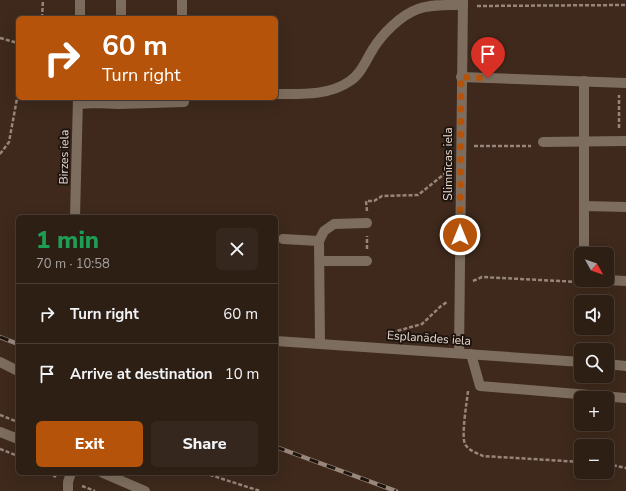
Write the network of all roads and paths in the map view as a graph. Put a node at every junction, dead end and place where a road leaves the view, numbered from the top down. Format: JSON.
{"nodes":[{"id":1,"x":43,"y":0,"type":"edge"},
{"id":2,"x":80,"y":0,"type":"edge"},
{"id":3,"x":121,"y":0,"type":"edge"},
{"id":4,"x":182,"y":0,"type":"edge"},
{"id":5,"x":463,"y":2,"type":"edge"},
{"id":6,"x":626,"y":5,"type":"edge"},
{"id":7,"x":42,"y":16,"type":"edge"},
{"id":8,"x":80,"y":16,"type":"edge"},
{"id":9,"x":121,"y":16,"type":"edge"},
{"id":10,"x":182,"y":16,"type":"edge"},
{"id":11,"x":0,"y":38,"type":"edge"},
{"id":12,"x":16,"y":42,"type":"edge"},
{"id":13,"x":461,"y":77,"type":"junction"},
{"id":14,"x":584,"y":81,"type":"junction"},
{"id":15,"x":623,"y":83,"type":"edge"},
{"id":16,"x":278,"y":94,"type":"edge"},
{"id":17,"x":17,"y":100,"type":"edge"},
{"id":18,"x":184,"y":100,"type":"edge"},
{"id":19,"x":78,"y":101,"type":"edge"},
{"id":20,"x":120,"y":101,"type":"edge"},
{"id":21,"x":622,"y":141,"type":"edge"},
{"id":22,"x":543,"y":142,"type":"joint"},
{"id":23,"x":583,"y":142,"type":"junction"},
{"id":24,"x":471,"y":146,"type":"dead end"},
{"id":25,"x":0,"y":154,"type":"edge"},
{"id":26,"x":460,"y":161,"type":"junction"},
{"id":27,"x":374,"y":201,"type":"dead end"},
{"id":28,"x":584,"y":206,"type":"junction"},
{"id":29,"x":626,"y":207,"type":"edge"},
{"id":30,"x":75,"y":215,"type":"edge"},
{"id":31,"x":367,"y":223,"type":"dead end"},
{"id":32,"x":283,"y":238,"type":"dead end"},
{"id":33,"x":319,"y":241,"type":"junction"},
{"id":34,"x":584,"y":247,"type":"edge"},
{"id":35,"x":367,"y":260,"type":"dead end"},
{"id":36,"x":320,"y":261,"type":"junction"},
{"id":37,"x":614,"y":280,"type":"edge"},
{"id":38,"x":626,"y":281,"type":"edge"},
{"id":39,"x":574,"y":282,"type":"edge"},
{"id":40,"x":469,"y":284,"type":"dead end"},
{"id":41,"x":460,"y":294,"type":"junction"},
{"id":42,"x":278,"y":341,"type":"edge"},
{"id":43,"x":320,"y":344,"type":"junction"},
{"id":44,"x":366,"y":347,"type":"junction"},
{"id":45,"x":459,"y":353,"type":"junction"},
{"id":46,"x":471,"y":354,"type":"junction"},
{"id":47,"x":574,"y":361,"type":"edge"},
{"id":48,"x":0,"y":362,"type":"edge"},
{"id":49,"x":614,"y":365,"type":"edge"},
{"id":50,"x":626,"y":366,"type":"edge"},
{"id":51,"x":16,"y":369,"type":"edge"},
{"id":52,"x":468,"y":388,"type":"dead end"},
{"id":53,"x":626,"y":398,"type":"edge"},
{"id":54,"x":0,"y":415,"type":"edge"},
{"id":55,"x":16,"y":421,"type":"edge"},
{"id":56,"x":0,"y":432,"type":"edge"},
{"id":57,"x":16,"y":438,"type":"edge"},
{"id":58,"x":0,"y":449,"type":"edge"},
{"id":59,"x":16,"y":455,"type":"edge"},
{"id":60,"x":574,"y":462,"type":"edge"},
{"id":61,"x":614,"y":465,"type":"edge"},
{"id":62,"x":626,"y":468,"type":"edge"},
{"id":63,"x":70,"y":475,"type":"edge"},
{"id":64,"x":108,"y":475,"type":"edge"},
{"id":65,"x":210,"y":475,"type":"edge"},
{"id":66,"x":68,"y":491,"type":"edge"},
{"id":67,"x":145,"y":491,"type":"edge"},
{"id":68,"x":260,"y":491,"type":"edge"}],
"edges":[{"from":1,"to":7,"type":"path"},
{"from":2,"to":8,"type":"street"},
{"from":3,"to":9,"type":"street"},
{"from":4,"to":10,"type":"street"},
{"from":5,"to":6,"type":"path"},
{"from":5,"to":13,"type":"street","name":"Slimnīcas iela"},
{"from":5,"to":16,"type":"street"},
{"from":11,"to":12,"type":"path"},
{"from":13,"to":14,"type":"street"},
{"from":13,"to":26,"type":"street","name":"Slimnīcas iela"},
{"from":14,"to":15,"type":"street"},
{"from":14,"to":23,"type":"street"},
{"from":15,"to":21,"type":"path"},
{"from":17,"to":25,"type":"path"},
{"from":18,"to":20,"type":"street"},
{"from":19,"to":20,"type":"street"},
{"from":19,"to":30,"type":"street","name":"Birzes iela"},
{"from":21,"to":23,"type":"street"},
{"from":22,"to":23,"type":"street"},
{"from":22,"to":24,"type":"path"},
{"from":23,"to":28,"type":"street"},
{"from":26,"to":27,"type":"path"},
{"from":26,"to":41,"type":"street","name":"Slimnīcas iela"},
{"from":28,"to":29,"type":"street"},
{"from":28,"to":34,"type":"street"},
{"from":31,"to":33,"type":"street"},
{"from":32,"to":33,"type":"street"},
{"from":33,"to":36,"type":"street"},
{"from":35,"to":36,"type":"street"},
{"from":36,"to":43,"type":"street"},
{"from":37,"to":38,"type":"street"},
{"from":39,"to":40,"type":"path"},
{"from":41,"to":44,"type":"path"},
{"from":41,"to":45,"type":"street","name":"Slimnīcas iela"},
{"from":42,"to":43,"type":"street","name":"Esplanādes iela"},
{"from":43,"to":44,"type":"street","name":"Esplanādes iela"},
{"from":44,"to":45,"type":"street","name":"Esplanādes iela"},
{"from":45,"to":46,"type":"street","name":"Esplanādes iela"},
{"from":46,"to":47,"type":"street","name":"Esplanādes iela"},
{"from":46,"to":53,"type":"street"},
{"from":48,"to":51,"type":"street"},
{"from":49,"to":50,"type":"street"},
{"from":52,"to":60,"type":"path"},
{"from":54,"to":55,"type":"path"},
{"from":56,"to":57,"type":"street"},
{"from":58,"to":59,"type":"path"},
{"from":61,"to":62,"type":"path"},
{"from":63,"to":66,"type":"street"},
{"from":64,"to":67,"type":"street"},
{"from":65,"to":68,"type":"path"}]}
